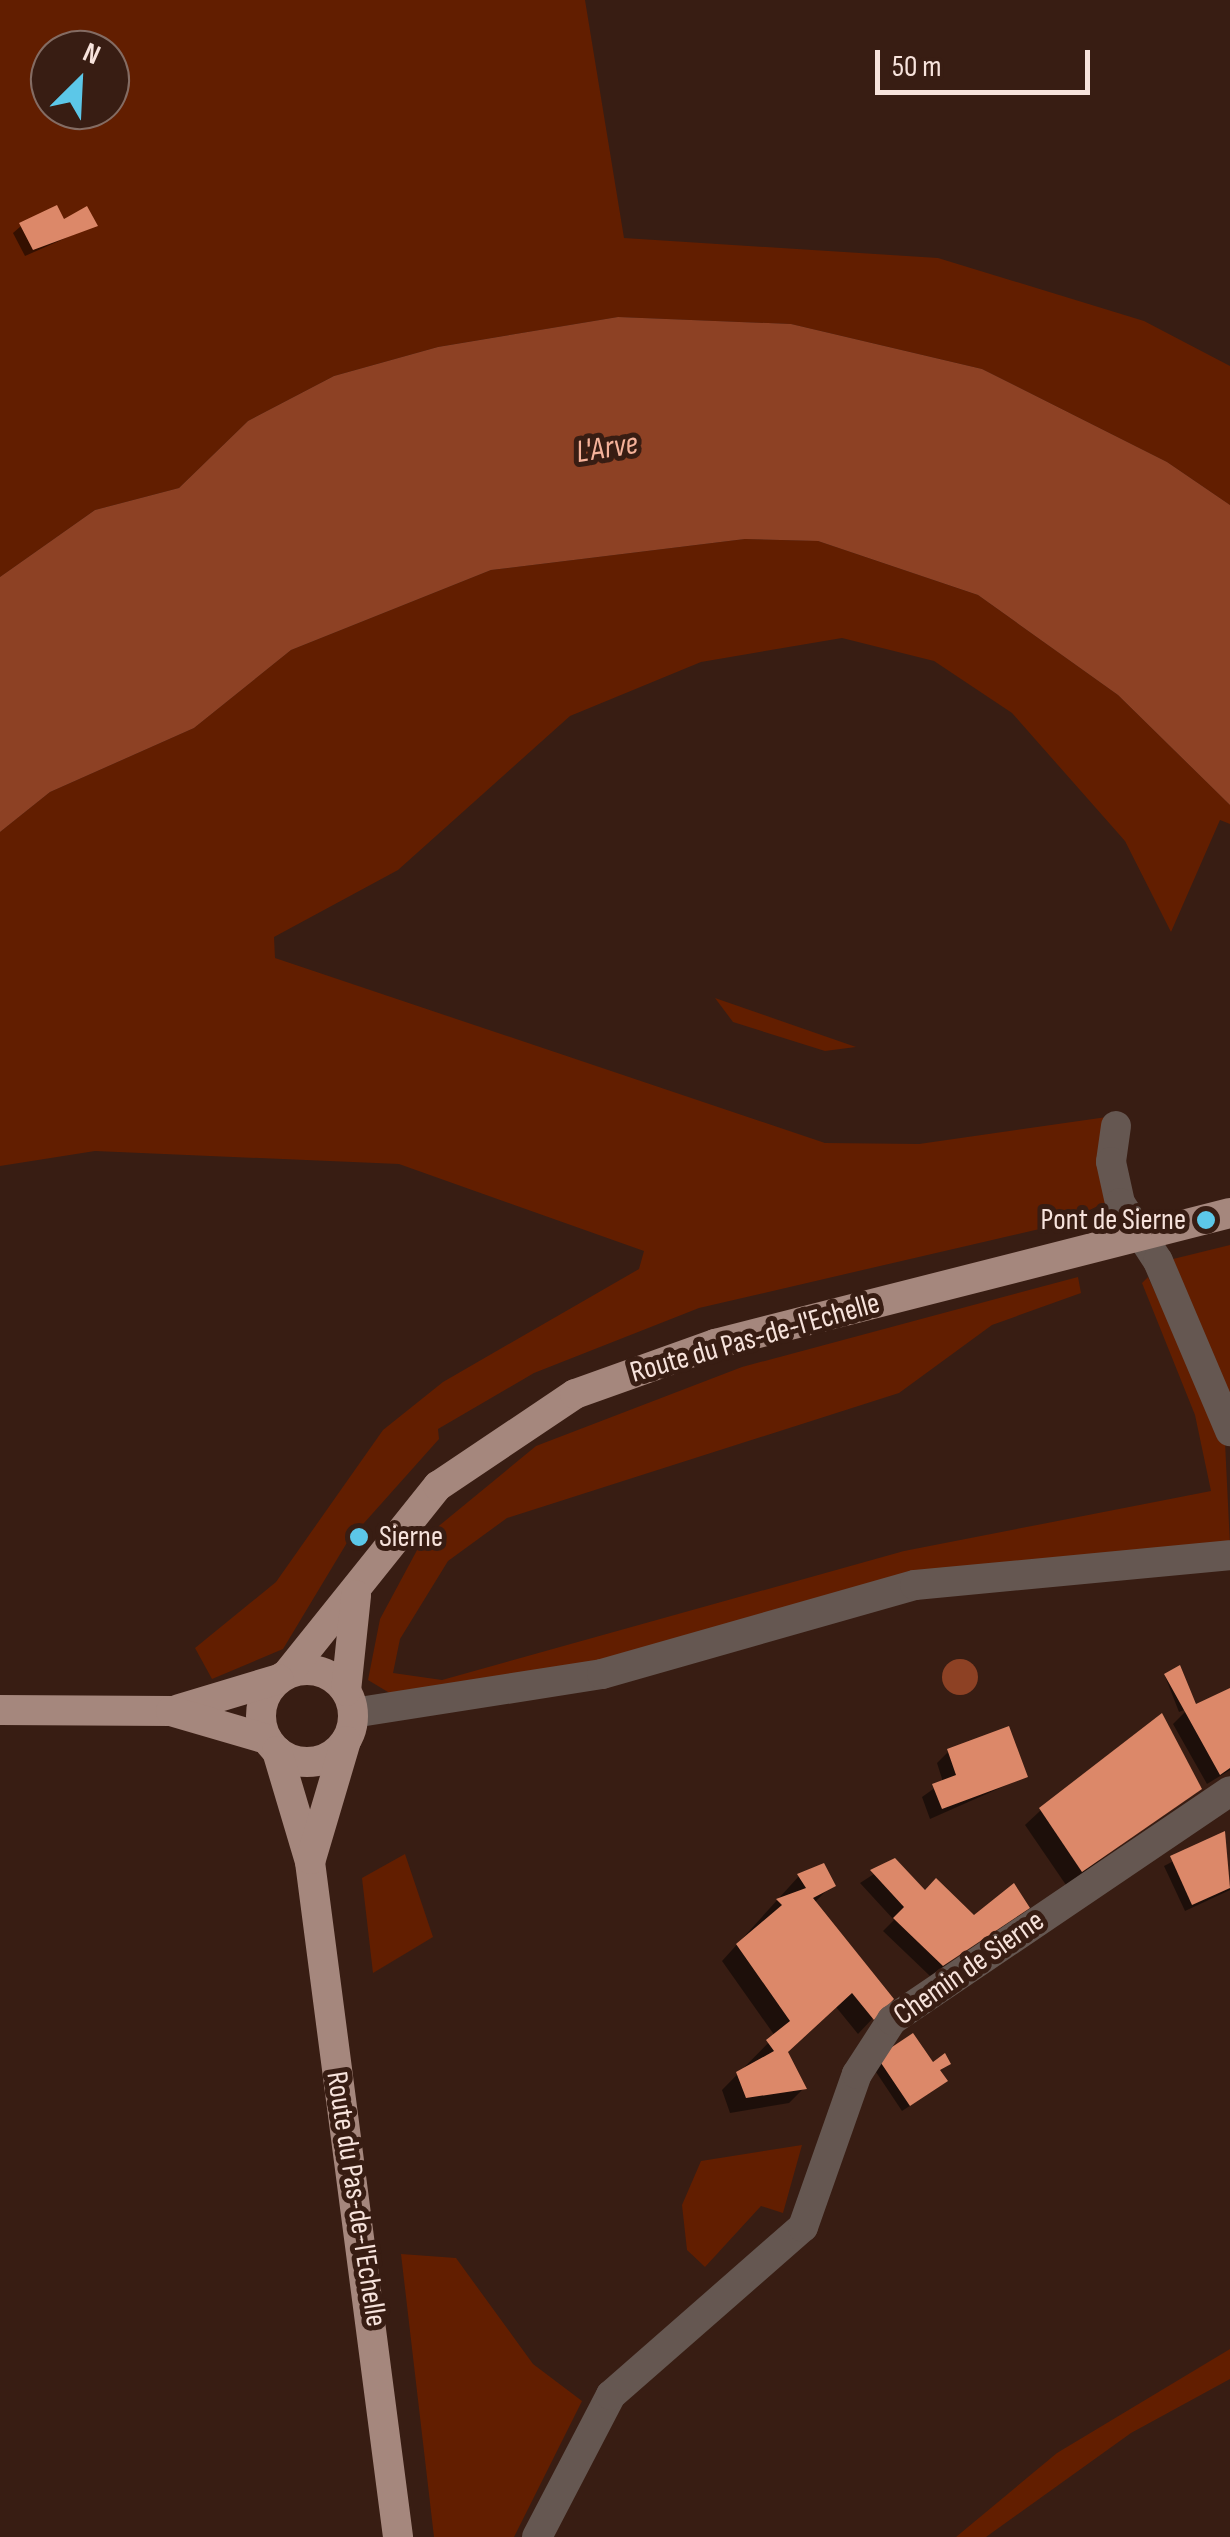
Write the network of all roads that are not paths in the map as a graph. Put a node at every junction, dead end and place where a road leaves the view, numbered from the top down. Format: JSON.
{"nodes":[{"id":1,"x":1116,"y":1126,"type":"dead end"},
{"id":2,"x":1230,"y":1213,"type":"edge"},
{"id":3,"x":1142,"y":1237,"type":"junction"},
{"id":4,"x":1230,"y":1431,"type":"edge"},
{"id":5,"x":1230,"y":1555,"type":"edge"},
{"id":6,"x":356,"y":1596,"type":"junction"},
{"id":7,"x":284,"y":1676,"type":"junction"},
{"id":8,"x":0,"y":1710,"type":"edge"},
{"id":9,"x":171,"y":1711,"type":"junction"},
{"id":10,"x":348,"y":1715,"type":"junction"},
{"id":11,"x":272,"y":1745,"type":"junction"},
{"id":12,"x":1230,"y":1791,"type":"edge"},
{"id":13,"x":310,"y":1862,"type":"junction"},
{"id":14,"x":398,"y":2537,"type":"edge"},
{"id":15,"x":537,"y":2537,"type":"edge"}],
"edges":[{"from":1,"to":3,"type":"street"},
{"from":2,"to":3,"type":"main road","name":"Route du Pas-de-l'Echelle"},
{"from":3,"to":4,"type":"street"},
{"from":3,"to":6,"type":"main road","name":"Route du Pas-de-l'Echelle"},
{"from":5,"to":10,"type":"street"},
{"from":6,"to":7,"type":"main road","name":"Route du Pas-de-l'Echelle"},
{"from":6,"to":10,"type":"main road","name":"Route du Pas-de-l'Echelle"},
{"from":7,"to":9,"type":"main road"},
{"from":7,"to":10,"type":"main road"},
{"from":7,"to":11,"type":"main road"},
{"from":8,"to":9,"type":"main road"},
{"from":9,"to":11,"type":"main road"},
{"from":10,"to":11,"type":"main road"},
{"from":10,"to":13,"type":"main road","name":"Route du Pas-de-l'Echelle"},
{"from":11,"to":13,"type":"main road","name":"Route du Pas-de-l'Echelle"},
{"from":12,"to":15,"type":"street","name":"Chemin de Sierne"},
{"from":13,"to":14,"type":"main road","name":"Route du Pas-de-l'Echelle"}]}
